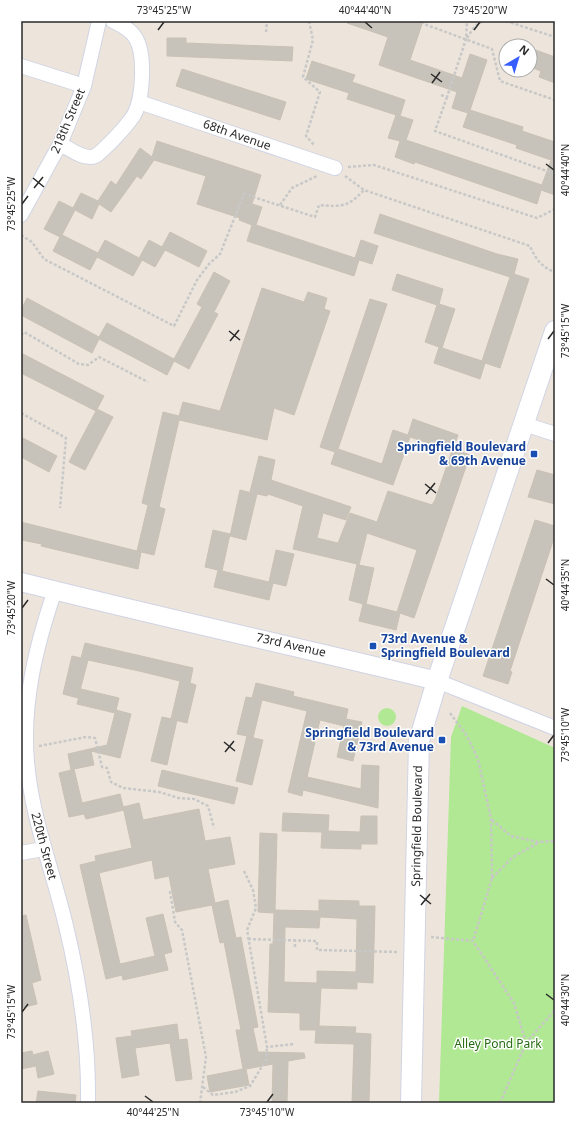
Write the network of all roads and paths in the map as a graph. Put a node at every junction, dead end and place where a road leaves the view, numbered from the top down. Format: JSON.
{"nodes":[{"id":1,"x":99,"y":21,"type":"edge"},
{"id":2,"x":267,"y":21,"type":"edge"},
{"id":3,"x":309,"y":21,"type":"edge"},
{"id":4,"x":422,"y":21,"type":"edge"},
{"id":5,"x":467,"y":21,"type":"edge"},
{"id":6,"x":483,"y":21,"type":"edge"},
{"id":7,"x":506,"y":21,"type":"edge"},
{"id":8,"x":118,"y":23,"type":"edge"},
{"id":9,"x":266,"y":32,"type":"dead end"},
{"id":10,"x":555,"y":37,"type":"edge"},
{"id":11,"x":466,"y":39,"type":"junction"},
{"id":12,"x":21,"y":66,"type":"edge"},
{"id":13,"x":84,"y":86,"type":"junction"},
{"id":14,"x":441,"y":95,"type":"dead end"},
{"id":15,"x":447,"y":97,"type":"junction"},
{"id":16,"x":555,"y":100,"type":"edge"},
{"id":17,"x":138,"y":102,"type":"junction"},
{"id":18,"x":60,"y":144,"type":"junction"},
{"id":19,"x":316,"y":146,"type":"dead end"},
{"id":20,"x":335,"y":168,"type":"junction"},
{"id":21,"x":555,"y":174,"type":"edge"},
{"id":22,"x":364,"y":190,"type":"junction"},
{"id":23,"x":280,"y":205,"type":"junction"},
{"id":24,"x":555,"y":209,"type":"edge"},
{"id":25,"x":21,"y":215,"type":"edge"},
{"id":26,"x":21,"y":235,"type":"edge"},
{"id":27,"x":555,"y":272,"type":"edge"},
{"id":28,"x":555,"y":331,"type":"edge"},
{"id":29,"x":21,"y":335,"type":"edge"},
{"id":30,"x":148,"y":382,"type":"dead end"},
{"id":31,"x":21,"y":413,"type":"edge"},
{"id":32,"x":524,"y":424,"type":"junction"},
{"id":33,"x":555,"y":434,"type":"edge"},
{"id":34,"x":60,"y":508,"type":"dead end"},
{"id":35,"x":21,"y":582,"type":"edge"},
{"id":36,"x":55,"y":590,"type":"junction"},
{"id":37,"x":437,"y":681,"type":"junction"},
{"id":38,"x":450,"y":713,"type":"dead end"},
{"id":39,"x":555,"y":728,"type":"edge"},
{"id":40,"x":27,"y":750,"type":"junction"},
{"id":41,"x":491,"y":819,"type":"junction"},
{"id":42,"x":214,"y":828,"type":"dead end"},
{"id":43,"x":555,"y":841,"type":"edge"},
{"id":44,"x":538,"y":842,"type":"junction"},
{"id":45,"x":43,"y":849,"type":"junction"},
{"id":46,"x":21,"y":852,"type":"edge"},
{"id":47,"x":244,"y":871,"type":"dead end"},
{"id":48,"x":492,"y":878,"type":"junction"},
{"id":49,"x":170,"y":891,"type":"dead end"},
{"id":50,"x":248,"y":939,"type":"junction"},
{"id":51,"x":295,"y":940,"type":"junction"},
{"id":52,"x":473,"y":941,"type":"junction"},
{"id":53,"x":414,"y":945,"type":"junction"},
{"id":54,"x":295,"y":947,"type":"dead end"},
{"id":55,"x":555,"y":1010,"type":"edge"},
{"id":56,"x":294,"y":1044,"type":"dead end"},
{"id":57,"x":526,"y":1044,"type":"junction"},
{"id":58,"x":267,"y":1047,"type":"junction"},
{"id":59,"x":203,"y":1087,"type":"junction"},
{"id":60,"x":88,"y":1103,"type":"edge"},
{"id":61,"x":200,"y":1103,"type":"edge"},
{"id":62,"x":411,"y":1103,"type":"edge"},
{"id":63,"x":500,"y":1103,"type":"edge"}],
"edges":[{"from":1,"to":13,"type":"street","name":"218th Street"},
{"from":2,"to":9,"type":"path"},
{"from":3,"to":19,"type":"path"},
{"from":4,"to":11,"type":"path"},
{"from":5,"to":11,"type":"path"},
{"from":6,"to":11,"type":"path"},
{"from":7,"to":10,"type":"path"},
{"from":8,"to":17,"type":"street"},
{"from":11,"to":15,"type":"path"},
{"from":11,"to":16,"type":"path"},
{"from":12,"to":13,"type":"street"},
{"from":13,"to":18,"type":"street","name":"218th Street"},
{"from":14,"to":15,"type":"path"},
{"from":15,"to":21,"type":"path"},
{"from":17,"to":18,"type":"street"},
{"from":17,"to":20,"type":"street","name":"68th Avenue"},
{"from":18,"to":25,"type":"street","name":"218th Street"},
{"from":20,"to":22,"type":"path"},
{"from":20,"to":23,"type":"path"},
{"from":20,"to":24,"type":"path"},
{"from":22,"to":23,"type":"path"},
{"from":22,"to":27,"type":"path"},
{"from":23,"to":26,"type":"path"},
{"from":28,"to":32,"type":"main road","name":"Springfield Boulevard"},
{"from":29,"to":30,"type":"path"},
{"from":31,"to":34,"type":"path"},
{"from":32,"to":33,"type":"street"},
{"from":32,"to":37,"type":"main road","name":"Springfield Boulevard"},
{"from":35,"to":36,"type":"street","name":"73rd Avenue"},
{"from":36,"to":37,"type":"street","name":"73rd Avenue"},
{"from":36,"to":40,"type":"street","name":"220th Street"},
{"from":37,"to":39,"type":"street","name":"73rd Avenue"},
{"from":37,"to":53,"type":"main road","name":"Springfield Boulevard"},
{"from":38,"to":41,"type":"path"},
{"from":40,"to":42,"type":"path"},
{"from":40,"to":45,"type":"street","name":"220th Street"},
{"from":41,"to":44,"type":"path"},
{"from":41,"to":48,"type":"path"},
{"from":43,"to":44,"type":"path"},
{"from":44,"to":48,"type":"path"},
{"from":45,"to":46,"type":"street"},
{"from":45,"to":60,"type":"street","name":"220th Street"},
{"from":47,"to":50,"type":"path"},
{"from":48,"to":52,"type":"path"},
{"from":49,"to":59,"type":"path"},
{"from":50,"to":51,"type":"path"},
{"from":50,"to":58,"type":"path"},
{"from":51,"to":53,"type":"path"},
{"from":51,"to":54,"type":"path"},
{"from":52,"to":53,"type":"path"},
{"from":52,"to":57,"type":"path"},
{"from":53,"to":62,"type":"main road","name":"Springfield Boulevard"},
{"from":55,"to":57,"type":"path"},
{"from":56,"to":58,"type":"path"},
{"from":57,"to":63,"type":"path"},
{"from":58,"to":59,"type":"path"},
{"from":59,"to":61,"type":"path"}]}
